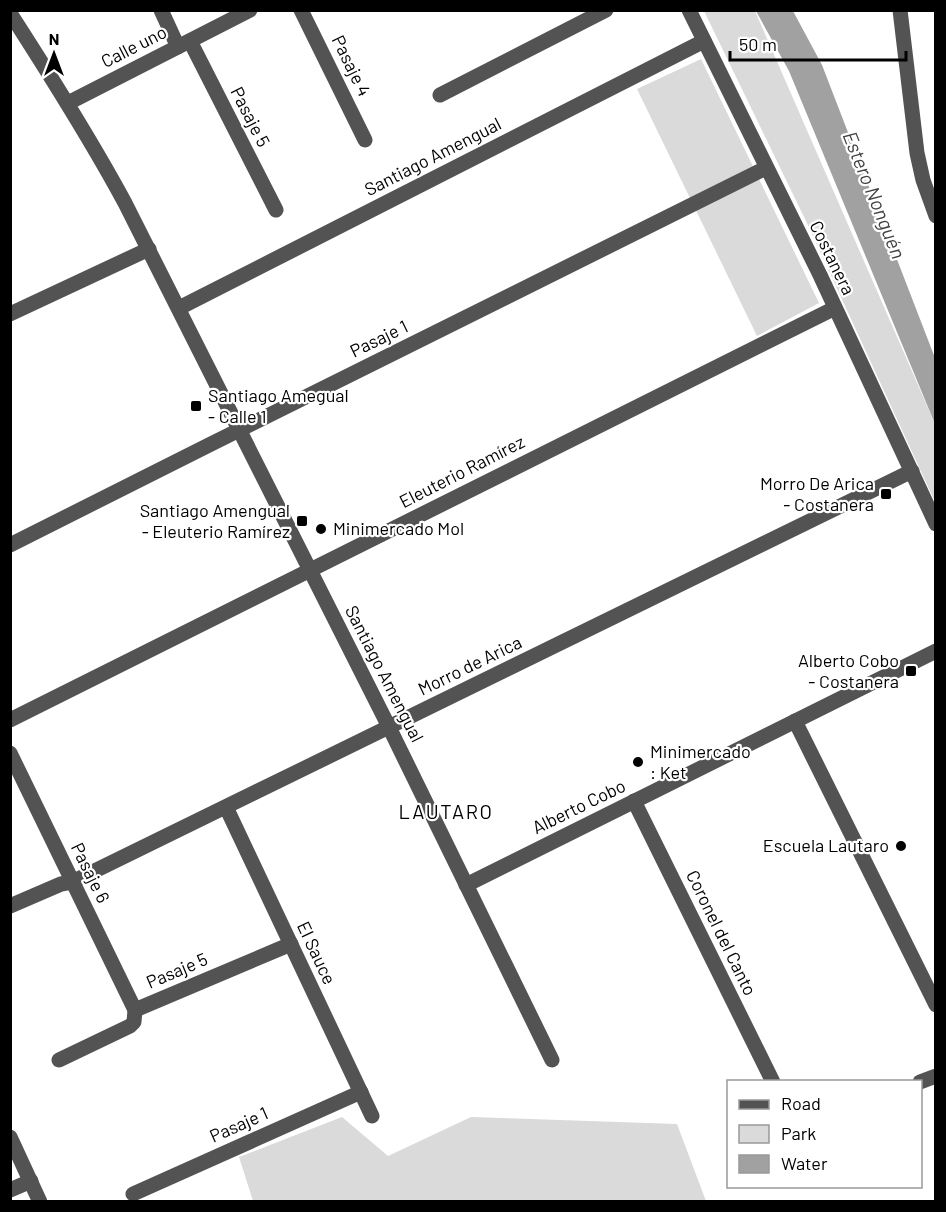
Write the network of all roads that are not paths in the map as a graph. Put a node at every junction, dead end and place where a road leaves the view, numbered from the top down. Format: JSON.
{"nodes":[{"id":1,"x":160,"y":10,"type":"edge"},
{"id":2,"x":250,"y":10,"type":"edge"},
{"id":3,"x":301,"y":10,"type":"edge"},
{"id":4,"x":606,"y":10,"type":"edge"},
{"id":5,"x":689,"y":10,"type":"edge"},
{"id":6,"x":900,"y":10,"type":"edge"},
{"id":7,"x":10,"y":13,"type":"edge"},
{"id":8,"x":704,"y":40,"type":"junction"},
{"id":9,"x":184,"y":44,"type":"junction"},
{"id":10,"x":440,"y":95,"type":"dead end"},
{"id":11,"x":68,"y":103,"type":"junction"},
{"id":12,"x":365,"y":140,"type":"dead end"},
{"id":13,"x":766,"y":168,"type":"junction"},
{"id":14,"x":932,"y":192,"type":"edge"},
{"id":15,"x":276,"y":210,"type":"dead end"},
{"id":16,"x":936,"y":216,"type":"edge"},
{"id":17,"x":149,"y":249,"type":"junction"},
{"id":18,"x":179,"y":308,"type":"junction"},
{"id":19,"x":835,"y":308,"type":"junction"},
{"id":20,"x":10,"y":314,"type":"edge"},
{"id":21,"x":240,"y":430,"type":"junction"},
{"id":22,"x":912,"y":471,"type":"junction"},
{"id":23,"x":936,"y":524,"type":"edge"},
{"id":24,"x":10,"y":546,"type":"edge"},
{"id":25,"x":310,"y":570,"type":"junction"},
{"id":26,"x":936,"y":651,"type":"edge"},
{"id":27,"x":10,"y":720,"type":"edge"},
{"id":28,"x":795,"y":721,"type":"junction"},
{"id":29,"x":389,"y":727,"type":"junction"},
{"id":30,"x":10,"y":753,"type":"edge"},
{"id":31,"x":634,"y":801,"type":"junction"},
{"id":32,"x":226,"y":807,"type":"junction"},
{"id":33,"x":72,"y":882,"type":"junction"},
{"id":34,"x":465,"y":885,"type":"junction"},
{"id":35,"x":10,"y":906,"type":"edge"},
{"id":36,"x":291,"y":944,"type":"junction"},
{"id":37,"x":936,"y":1005,"type":"edge"},
{"id":38,"x":135,"y":1010,"type":"junction"},
{"id":39,"x":59,"y":1060,"type":"dead end"},
{"id":40,"x":552,"y":1060,"type":"dead end"},
{"id":41,"x":936,"y":1076,"type":"edge"},
{"id":42,"x":772,"y":1080,"type":"edge"},
{"id":43,"x":922,"y":1082,"type":"edge"},
{"id":44,"x":361,"y":1092,"type":"junction"},
{"id":45,"x":372,"y":1116,"type":"dead end"},
{"id":46,"x":10,"y":1137,"type":"edge"},
{"id":47,"x":31,"y":1181,"type":"junction"},
{"id":48,"x":10,"y":1190,"type":"edge"},
{"id":49,"x":133,"y":1194,"type":"dead end"},
{"id":50,"x":40,"y":1202,"type":"edge"}],
"edges":[{"from":1,"to":9,"type":"street"},
{"from":2,"to":9,"type":"street","name":"Calle uno"},
{"from":3,"to":12,"type":"street","name":"Pasaje 4"},
{"from":4,"to":10,"type":"street"},
{"from":5,"to":8,"type":"street","name":"Costanera"},
{"from":6,"to":14,"type":"street"},
{"from":7,"to":11,"type":"street","name":"Santiago Amengual"},
{"from":8,"to":13,"type":"street","name":"Costanera"},
{"from":8,"to":18,"type":"street","name":"Santiago Amengual"},
{"from":9,"to":11,"type":"street","name":"Calle uno"},
{"from":9,"to":15,"type":"street","name":"Pasaje 5"},
{"from":11,"to":17,"type":"street","name":"Santiago Amengual"},
{"from":13,"to":19,"type":"street","name":"Costanera"},
{"from":13,"to":21,"type":"street","name":"Pasaje 1"},
{"from":14,"to":16,"type":"street"},
{"from":17,"to":18,"type":"street","name":"Santiago Amengual"},
{"from":17,"to":20,"type":"street"},
{"from":18,"to":21,"type":"street","name":"Santiago Amengual"},
{"from":19,"to":22,"type":"street","name":"Costanera"},
{"from":19,"to":25,"type":"street","name":"Eleuterio Ramírez"},
{"from":21,"to":24,"type":"street","name":"Pasaje 1"},
{"from":21,"to":25,"type":"street","name":"Santiago Amengual"},
{"from":22,"to":23,"type":"street","name":"Costanera"},
{"from":22,"to":29,"type":"street","name":"Morro de Arica"},
{"from":25,"to":27,"type":"street","name":"Eleuterio Ramírez"},
{"from":25,"to":29,"type":"street","name":"Santiago Amengual"},
{"from":26,"to":28,"type":"street","name":"Alberto Cobo"},
{"from":28,"to":31,"type":"street","name":"Alberto Cobo"},
{"from":28,"to":37,"type":"street"},
{"from":29,"to":32,"type":"street","name":"Morro de Arica"},
{"from":29,"to":34,"type":"street","name":"Santiago Amengual"},
{"from":30,"to":33,"type":"street","name":"Pasaje 6"},
{"from":31,"to":34,"type":"street","name":"Alberto Cobo"},
{"from":31,"to":42,"type":"street","name":"Coronel del Canto"},
{"from":32,"to":33,"type":"street","name":"Morro de Arica"},
{"from":32,"to":36,"type":"street","name":"El Sauce"},
{"from":33,"to":35,"type":"street","name":"Morro de Arica"},
{"from":33,"to":38,"type":"street","name":"Pasaje 6"},
{"from":34,"to":40,"type":"street","name":"Santiago Amengual"},
{"from":36,"to":38,"type":"street","name":"Pasaje 5"},
{"from":36,"to":44,"type":"street","name":"El Sauce"},
{"from":38,"to":39,"type":"street","name":"Pasaje 5"},
{"from":41,"to":43,"type":"street"},
{"from":44,"to":45,"type":"street","name":"El Sauce"},
{"from":44,"to":49,"type":"street","name":"Pasaje 1"},
{"from":46,"to":47,"type":"street"},
{"from":47,"to":48,"type":"street"},
{"from":47,"to":50,"type":"street"}]}
